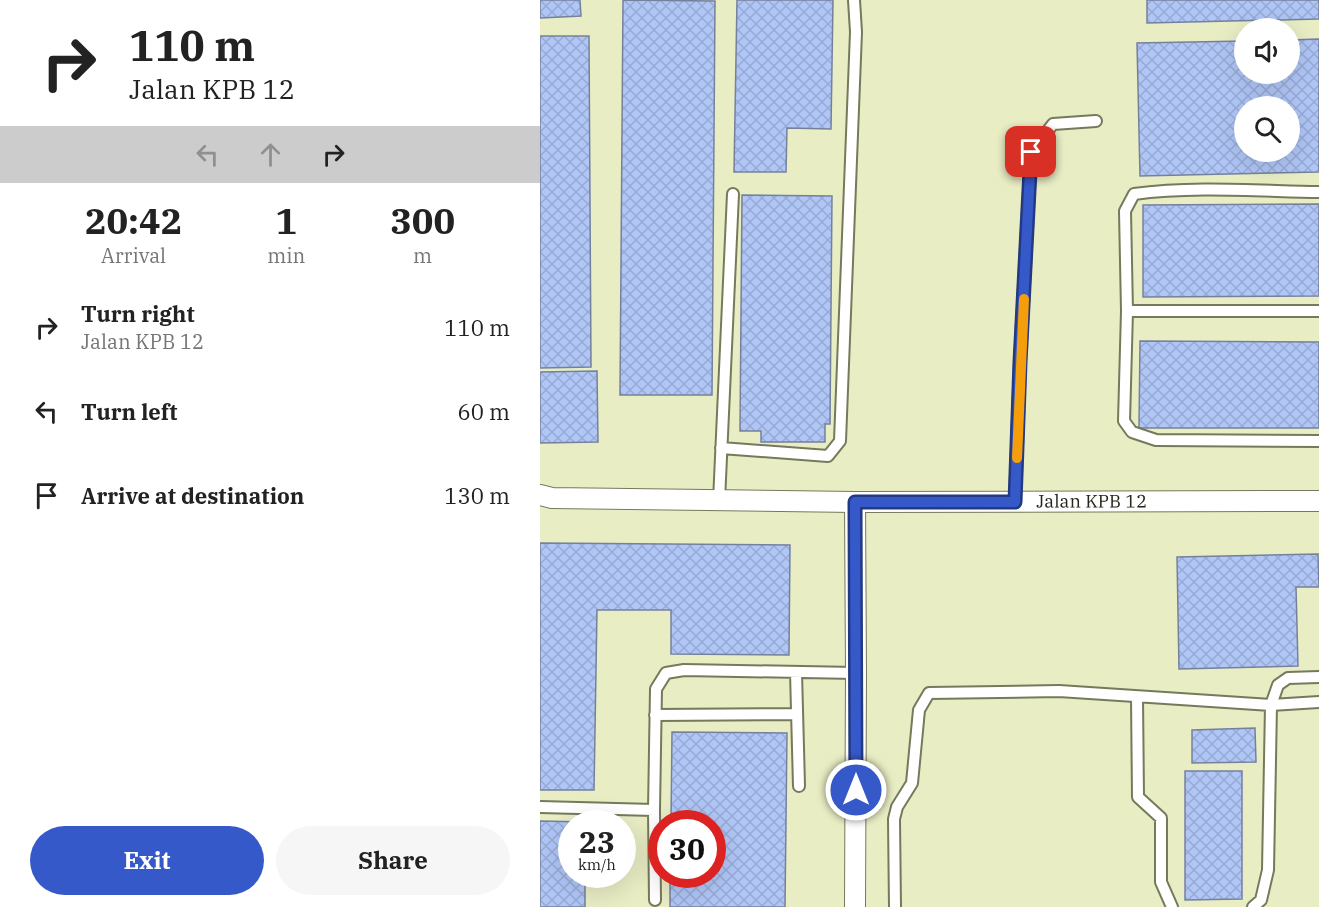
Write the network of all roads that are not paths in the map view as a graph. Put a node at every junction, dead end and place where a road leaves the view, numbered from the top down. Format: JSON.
{"nodes":[{"id":1,"x":854,"y":0,"type":"edge"},
{"id":2,"x":1096,"y":121,"type":"dead end"},
{"id":3,"x":1319,"y":192,"type":"edge"},
{"id":4,"x":732,"y":194,"type":"dead end"},
{"id":5,"x":1127,"y":311,"type":"junction"},
{"id":6,"x":1319,"y":311,"type":"edge"},
{"id":7,"x":1319,"y":441,"type":"edge"},
{"id":8,"x":721,"y":448,"type":"junction"},
{"id":9,"x":540,"y":495,"type":"edge"},
{"id":10,"x":719,"y":501,"type":"junction"},
{"id":11,"x":1319,"y":501,"type":"edge"},
{"id":12,"x":855,"y":502,"type":"junction"},
{"id":13,"x":1015,"y":502,"type":"junction"},
{"id":14,"x":796,"y":672,"type":"junction"},
{"id":15,"x":856,"y":673,"type":"junction"},
{"id":16,"x":1319,"y":677,"type":"edge"},
{"id":17,"x":1137,"y":696,"type":"junction"},
{"id":18,"x":1319,"y":702,"type":"edge"},
{"id":19,"x":1271,"y":705,"type":"junction"},
{"id":20,"x":797,"y":714,"type":"junction"},
{"id":21,"x":655,"y":715,"type":"junction"},
{"id":22,"x":799,"y":786,"type":"dead end"},
{"id":23,"x":540,"y":807,"type":"edge"},
{"id":24,"x":654,"y":810,"type":"joint"},
{"id":25,"x":655,"y":888,"type":"edge"},
{"id":26,"x":655,"y":900,"type":"dead end"},
{"id":27,"x":855,"y":907,"type":"edge"},
{"id":28,"x":895,"y":907,"type":"edge"},
{"id":29,"x":1172,"y":907,"type":"edge"},
{"id":30,"x":1253,"y":907,"type":"edge"}],
"edges":[{"from":1,"to":8,"type":"lane"},
{"from":2,"to":13,"type":"lane"},
{"from":3,"to":5,"type":"lane"},
{"from":4,"to":8,"type":"lane"},
{"from":5,"to":6,"type":"lane"},
{"from":5,"to":7,"type":"lane"},
{"from":8,"to":10,"type":"lane"},
{"from":9,"to":10,"type":"street","name":"Jalan KPB 12"},
{"from":10,"to":12,"type":"street","name":"Jalan KPB 12"},
{"from":11,"to":13,"type":"street","name":"Jalan KPB 12"},
{"from":12,"to":13,"type":"street","name":"Jalan KPB 12"},
{"from":12,"to":15,"type":"street"},
{"from":14,"to":15,"type":"lane"},
{"from":14,"to":20,"type":"lane"},
{"from":14,"to":21,"type":"lane"},
{"from":15,"to":27,"type":"street"},
{"from":16,"to":19,"type":"lane"},
{"from":17,"to":19,"type":"lane"},
{"from":17,"to":28,"type":"lane"},
{"from":17,"to":29,"type":"lane"},
{"from":18,"to":19,"type":"lane"},
{"from":19,"to":30,"type":"lane"},
{"from":20,"to":21,"type":"lane"},
{"from":20,"to":22,"type":"lane"},
{"from":21,"to":24,"type":"lane"},
{"from":23,"to":24,"type":"lane"},
{"from":25,"to":26,"type":"lane"}]}
